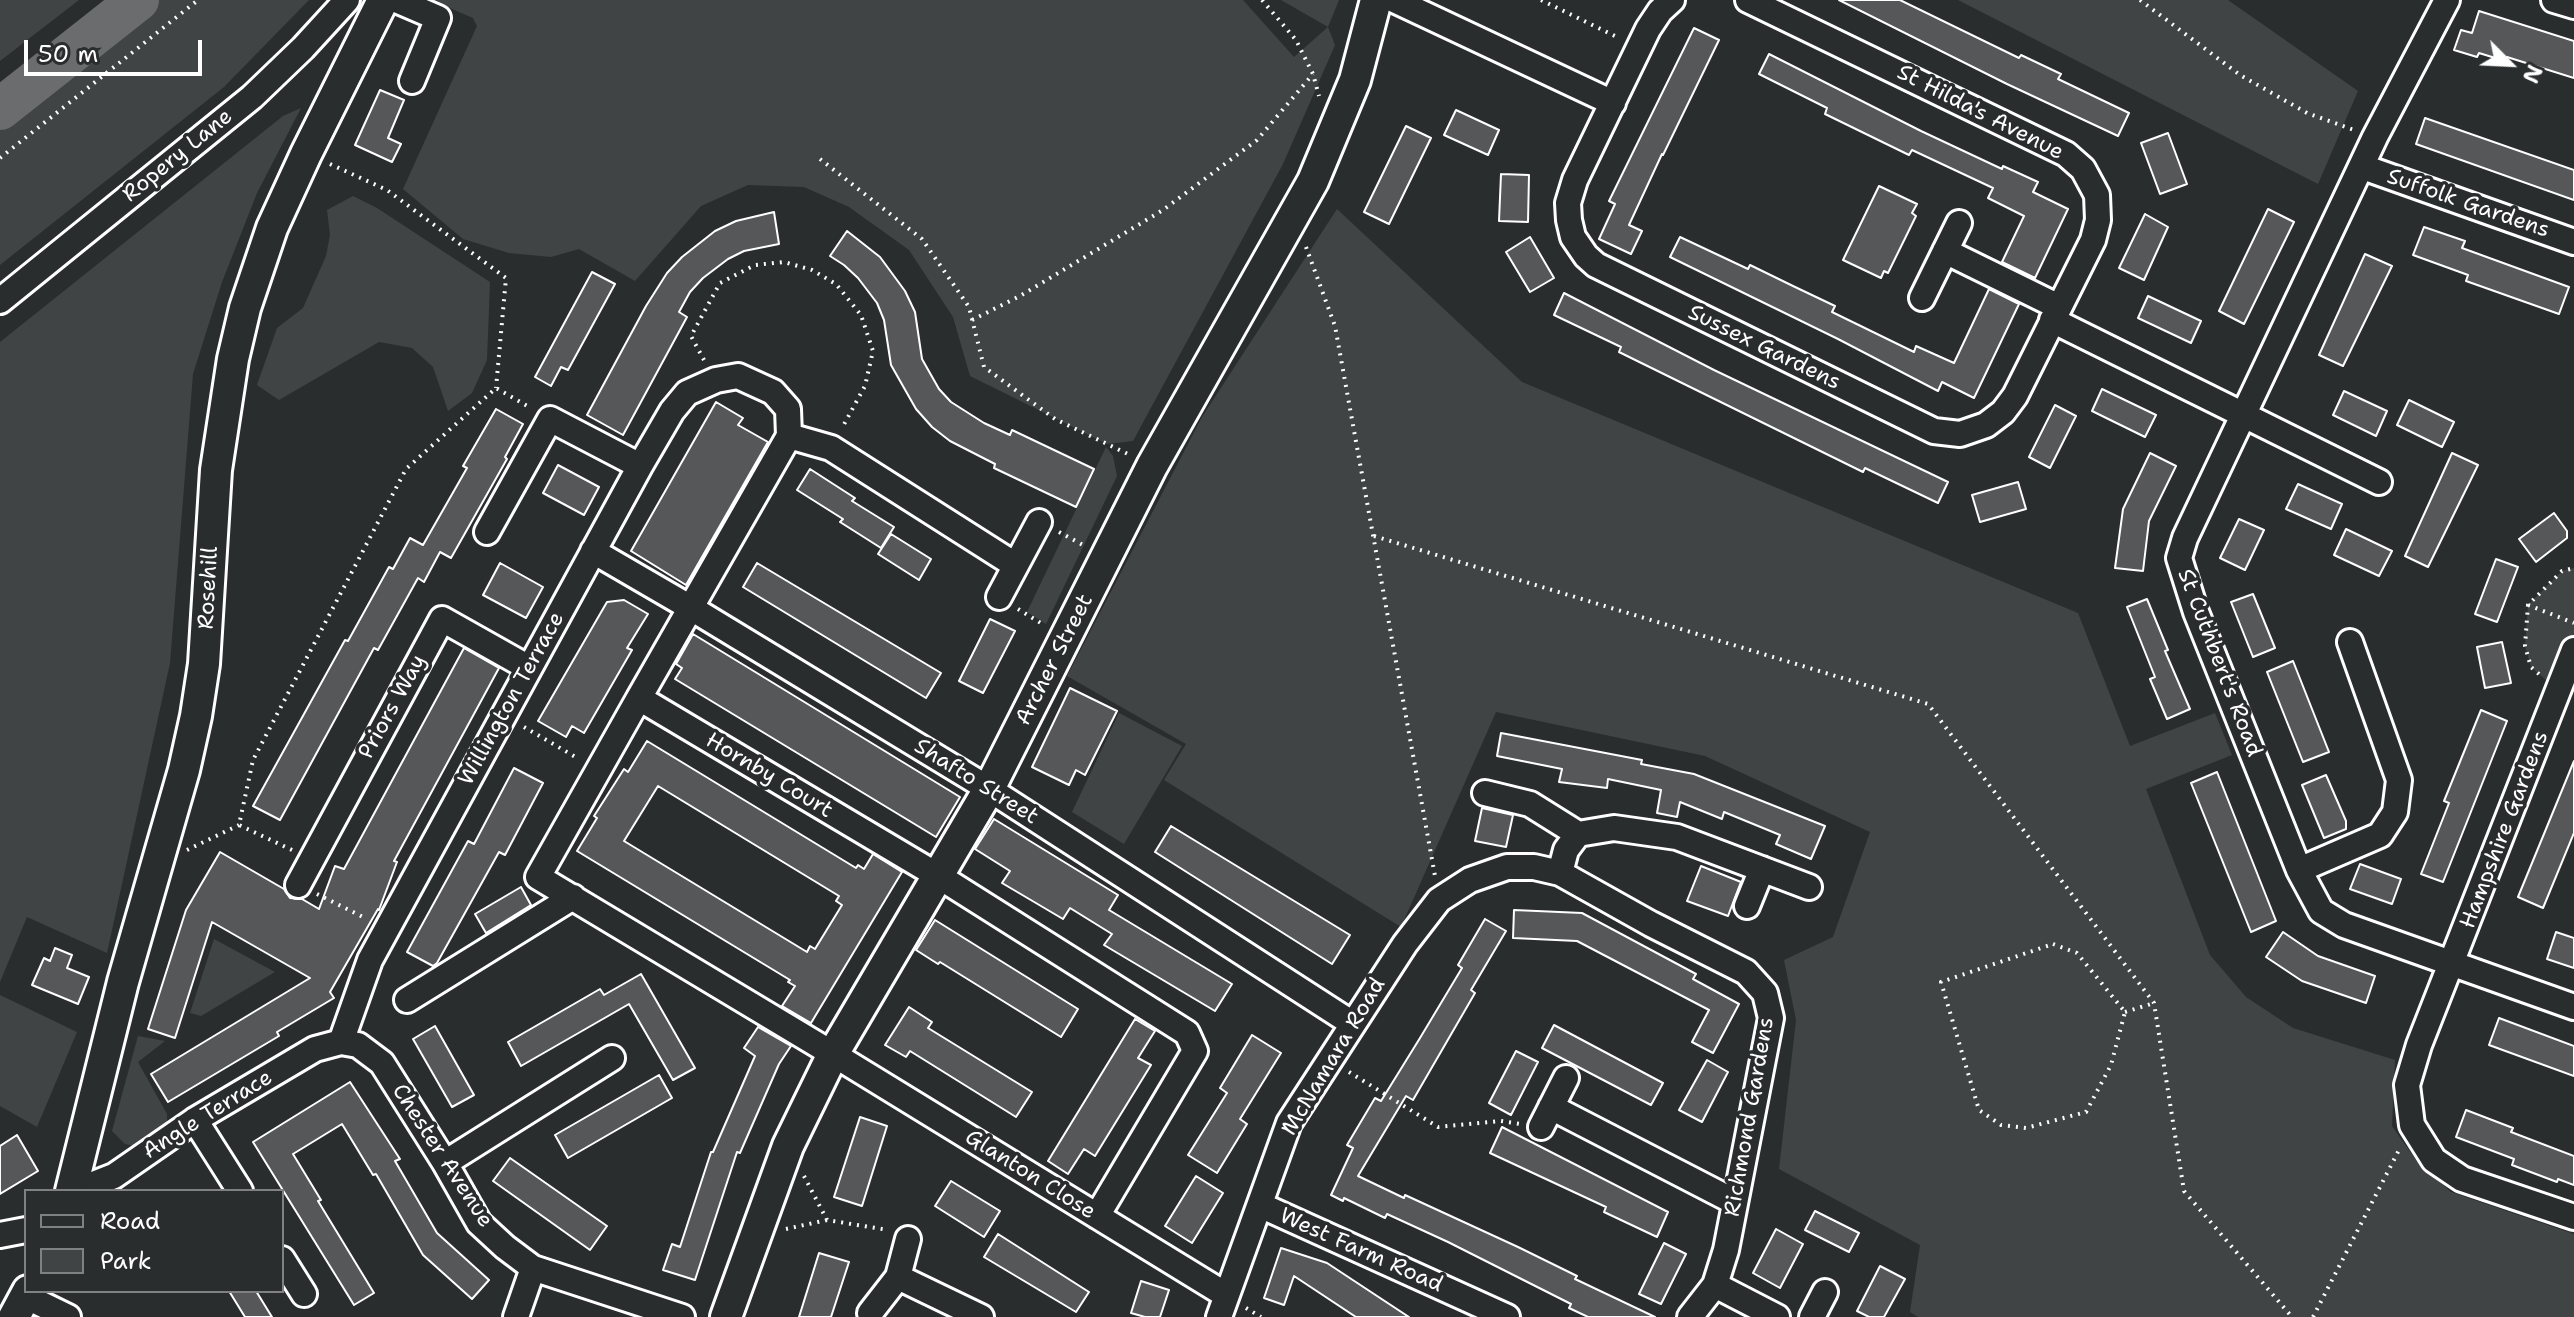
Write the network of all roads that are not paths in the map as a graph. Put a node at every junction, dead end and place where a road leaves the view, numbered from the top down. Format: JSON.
{"nodes":[{"id":1,"x":347,"y":0,"type":"edge"},
{"id":2,"x":383,"y":0,"type":"edge"},
{"id":3,"x":396,"y":0,"type":"edge"},
{"id":4,"x":1376,"y":0,"type":"edge"},
{"id":5,"x":1394,"y":0,"type":"edge"},
{"id":6,"x":1672,"y":0,"type":"edge"},
{"id":7,"x":1748,"y":0,"type":"edge"},
{"id":8,"x":2447,"y":0,"type":"edge"},
{"id":9,"x":2554,"y":0,"type":"edge"},
{"id":10,"x":2574,"y":6,"type":"edge"},
{"id":11,"x":412,"y":81,"type":"dead end"},
{"id":12,"x":1613,"y":103,"type":"junction"},
{"id":13,"x":2363,"y":167,"type":"junction"},
{"id":14,"x":1959,"y":223,"type":"dead end"},
{"id":15,"x":2574,"y":242,"type":"edge"},
{"id":16,"x":1945,"y":251,"type":"junction"},
{"id":17,"x":1922,"y":298,"type":"dead end"},
{"id":18,"x":0,"y":301,"type":"edge"},
{"id":19,"x":2056,"y":314,"type":"junction"},
{"id":20,"x":2244,"y":416,"type":"junction"},
{"id":21,"x":789,"y":436,"type":"junction"},
{"id":22,"x":640,"y":466,"type":"junction"},
{"id":23,"x":2379,"y":482,"type":"dead end"},
{"id":24,"x":1039,"y":522,"type":"road end"},
{"id":25,"x":487,"y":532,"type":"dead end"},
{"id":26,"x":593,"y":551,"type":"junction"},
{"id":27,"x":1015,"y":565,"type":"junction"},
{"id":28,"x":999,"y":597,"type":"road end"},
{"id":29,"x":691,"y":608,"type":"junction"},
{"id":30,"x":2350,"y":642,"type":"dead end"},
{"id":31,"x":2574,"y":650,"type":"edge"},
{"id":32,"x":529,"y":668,"type":"junction"},
{"id":33,"x":639,"y":698,"type":"junction"},
{"id":34,"x":989,"y":789,"type":"junction"},
{"id":35,"x":1485,"y":793,"type":"dead end"},
{"id":36,"x":1578,"y":834,"type":"junction"},
{"id":37,"x":1762,"y":869,"type":"junction"},
{"id":38,"x":2299,"y":870,"type":"junction"},
{"id":39,"x":1560,"y":873,"type":"junction"},
{"id":40,"x":940,"y":877,"type":"junction"},
{"id":41,"x":298,"y":885,"type":"road end"},
{"id":42,"x":1809,"y":887,"type":"dead end"},
{"id":43,"x":573,"y":897,"type":"junction"},
{"id":44,"x":1747,"y":906,"type":"dead end"},
{"id":45,"x":2451,"y":963,"type":"junction"},
{"id":46,"x":407,"y":1000,"type":"dead end"},
{"id":47,"x":2574,"y":1007,"type":"edge"},
{"id":48,"x":1353,"y":1024,"type":"junction"},
{"id":49,"x":341,"y":1042,"type":"junction"},
{"id":50,"x":833,"y":1054,"type":"junction"},
{"id":51,"x":612,"y":1058,"type":"dead end"},
{"id":52,"x":1566,"y":1078,"type":"dead end"},
{"id":53,"x":195,"y":1120,"type":"junction"},
{"id":54,"x":445,"y":1163,"type":"junction"},
{"id":55,"x":74,"y":1189,"type":"edge"},
{"id":56,"x":79,"y":1189,"type":"edge"},
{"id":57,"x":239,"y":1189,"type":"edge"},
{"id":58,"x":1735,"y":1202,"type":"junction"},
{"id":59,"x":1260,"y":1205,"type":"junction"},
{"id":60,"x":1097,"y":1216,"type":"junction"},
{"id":61,"x":2574,"y":1217,"type":"edge"},
{"id":62,"x":24,"y":1230,"type":"edge"},
{"id":63,"x":0,"y":1235,"type":"edge"},
{"id":64,"x":902,"y":1235,"type":"road end"},
{"id":65,"x":284,"y":1262,"type":"edge"},
{"id":66,"x":533,"y":1268,"type":"junction"},
{"id":67,"x":898,"y":1277,"type":"junction"},
{"id":68,"x":1715,"y":1285,"type":"junction"},
{"id":69,"x":1825,"y":1292,"type":"dead end"},
{"id":70,"x":304,"y":1294,"type":"dead end"},
{"id":71,"x":22,"y":1301,"type":"edge"},
{"id":72,"x":1222,"y":1306,"type":"edge"},
{"id":73,"x":870,"y":1313,"type":"dead end"},
{"id":74,"x":68,"y":1317,"type":"edge"},
{"id":75,"x":516,"y":1317,"type":"edge"},
{"id":76,"x":682,"y":1317,"type":"edge"},
{"id":77,"x":726,"y":1317,"type":"edge"},
{"id":78,"x":981,"y":1317,"type":"edge"},
{"id":79,"x":1507,"y":1317,"type":"edge"},
{"id":80,"x":1690,"y":1317,"type":"edge"},
{"id":81,"x":1777,"y":1317,"type":"edge"},
{"id":82,"x":1812,"y":1317,"type":"edge"}],
"edges":[{"from":1,"to":18,"type":"street","name":"Ropery Lane"},
{"from":2,"to":55,"type":"main road","name":"Rosehill"},
{"from":3,"to":11,"type":"street"},
{"from":4,"to":34,"type":"main road","name":"Archer Street"},
{"from":5,"to":12,"type":"street"},
{"from":6,"to":12,"type":"street"},
{"from":7,"to":19,"type":"street","name":"St Hilda's Avenue"},
{"from":8,"to":13,"type":"street","name":"St Cuthbert's Road"},
{"from":9,"to":10,"type":"street"},
{"from":12,"to":19,"type":"street","name":"Sussex Gardens"},
{"from":13,"to":15,"type":"street","name":"Suffolk Gardens"},
{"from":13,"to":20,"type":"street","name":"St Cuthbert's Road"},
{"from":14,"to":16,"type":"street"},
{"from":16,"to":17,"type":"street"},
{"from":16,"to":19,"type":"street"},
{"from":19,"to":20,"type":"street"},
{"from":20,"to":23,"type":"street"},
{"from":20,"to":38,"type":"street","name":"St Cuthbert's Road"},
{"from":21,"to":22,"type":"street","name":"Willington Terrace"},
{"from":21,"to":27,"type":"street"},
{"from":21,"to":29,"type":"street"},
{"from":22,"to":25,"type":"street"},
{"from":22,"to":26,"type":"street","name":"Willington Terrace"},
{"from":24,"to":27,"type":"street"},
{"from":26,"to":29,"type":"street","name":"Shafto Street"},
{"from":26,"to":32,"type":"street","name":"Willington Terrace"},
{"from":27,"to":28,"type":"street"},
{"from":29,"to":33,"type":"street"},
{"from":29,"to":34,"type":"street","name":"Shafto Street"},
{"from":30,"to":38,"type":"street"},
{"from":31,"to":45,"type":"street","name":"Hampshire Gardens"},
{"from":32,"to":41,"type":"street","name":"Priors Way"},
{"from":32,"to":49,"type":"street","name":"Willington Terrace"},
{"from":33,"to":40,"type":"street","name":"Hornby Court"},
{"from":33,"to":43,"type":"street"},
{"from":34,"to":40,"type":"main road","name":"Archer Street"},
{"from":34,"to":48,"type":"street","name":"Shafto Street"},
{"from":35,"to":36,"type":"street"},
{"from":36,"to":37,"type":"street"},
{"from":36,"to":39,"type":"street"},
{"from":37,"to":42,"type":"street"},
{"from":37,"to":44,"type":"street"},
{"from":38,"to":45,"type":"street","name":"St Cuthbert's Road"},
{"from":39,"to":48,"type":"street","name":"McNamara Road"},
{"from":39,"to":58,"type":"street","name":"Richmond Gardens"},
{"from":40,"to":50,"type":"main road","name":"Archer Street"},
{"from":40,"to":60,"type":"street","name":"Hornby Court"},
{"from":43,"to":46,"type":"street"},
{"from":43,"to":50,"type":"street"},
{"from":45,"to":47,"type":"street","name":"St Cuthbert's Road"},
{"from":45,"to":61,"type":"street","name":"Hampshire Gardens"},
{"from":48,"to":59,"type":"street","name":"McNamara Road"},
{"from":49,"to":53,"type":"street","name":"Angle Terrace"},
{"from":49,"to":54,"type":"street","name":"Chester Avenue"},
{"from":50,"to":60,"type":"street","name":"Glanton Close"},
{"from":50,"to":77,"type":"main road","name":"Archer Street"},
{"from":51,"to":54,"type":"street"},
{"from":52,"to":58,"type":"street"},
{"from":53,"to":56,"type":"street","name":"Angle Terrace"},
{"from":53,"to":57,"type":"street"},
{"from":54,"to":66,"type":"street","name":"Chester Avenue"},
{"from":58,"to":68,"type":"street","name":"Richmond Gardens"},
{"from":59,"to":72,"type":"street","name":"McNamara Road"},
{"from":59,"to":79,"type":"street","name":"West Farm Road"},
{"from":60,"to":72,"type":"street","name":"Glanton Close"},
{"from":62,"to":63,"type":"street"},
{"from":64,"to":67,"type":"street"},
{"from":65,"to":70,"type":"street"},
{"from":66,"to":75,"type":"street"},
{"from":66,"to":76,"type":"street","name":"Chester Avenue"},
{"from":67,"to":73,"type":"street"},
{"from":67,"to":78,"type":"street"},
{"from":68,"to":80,"type":"street","name":"Richmond Gardens"},
{"from":68,"to":81,"type":"street"},
{"from":69,"to":82,"type":"street"},
{"from":71,"to":74,"type":"street"}]}
